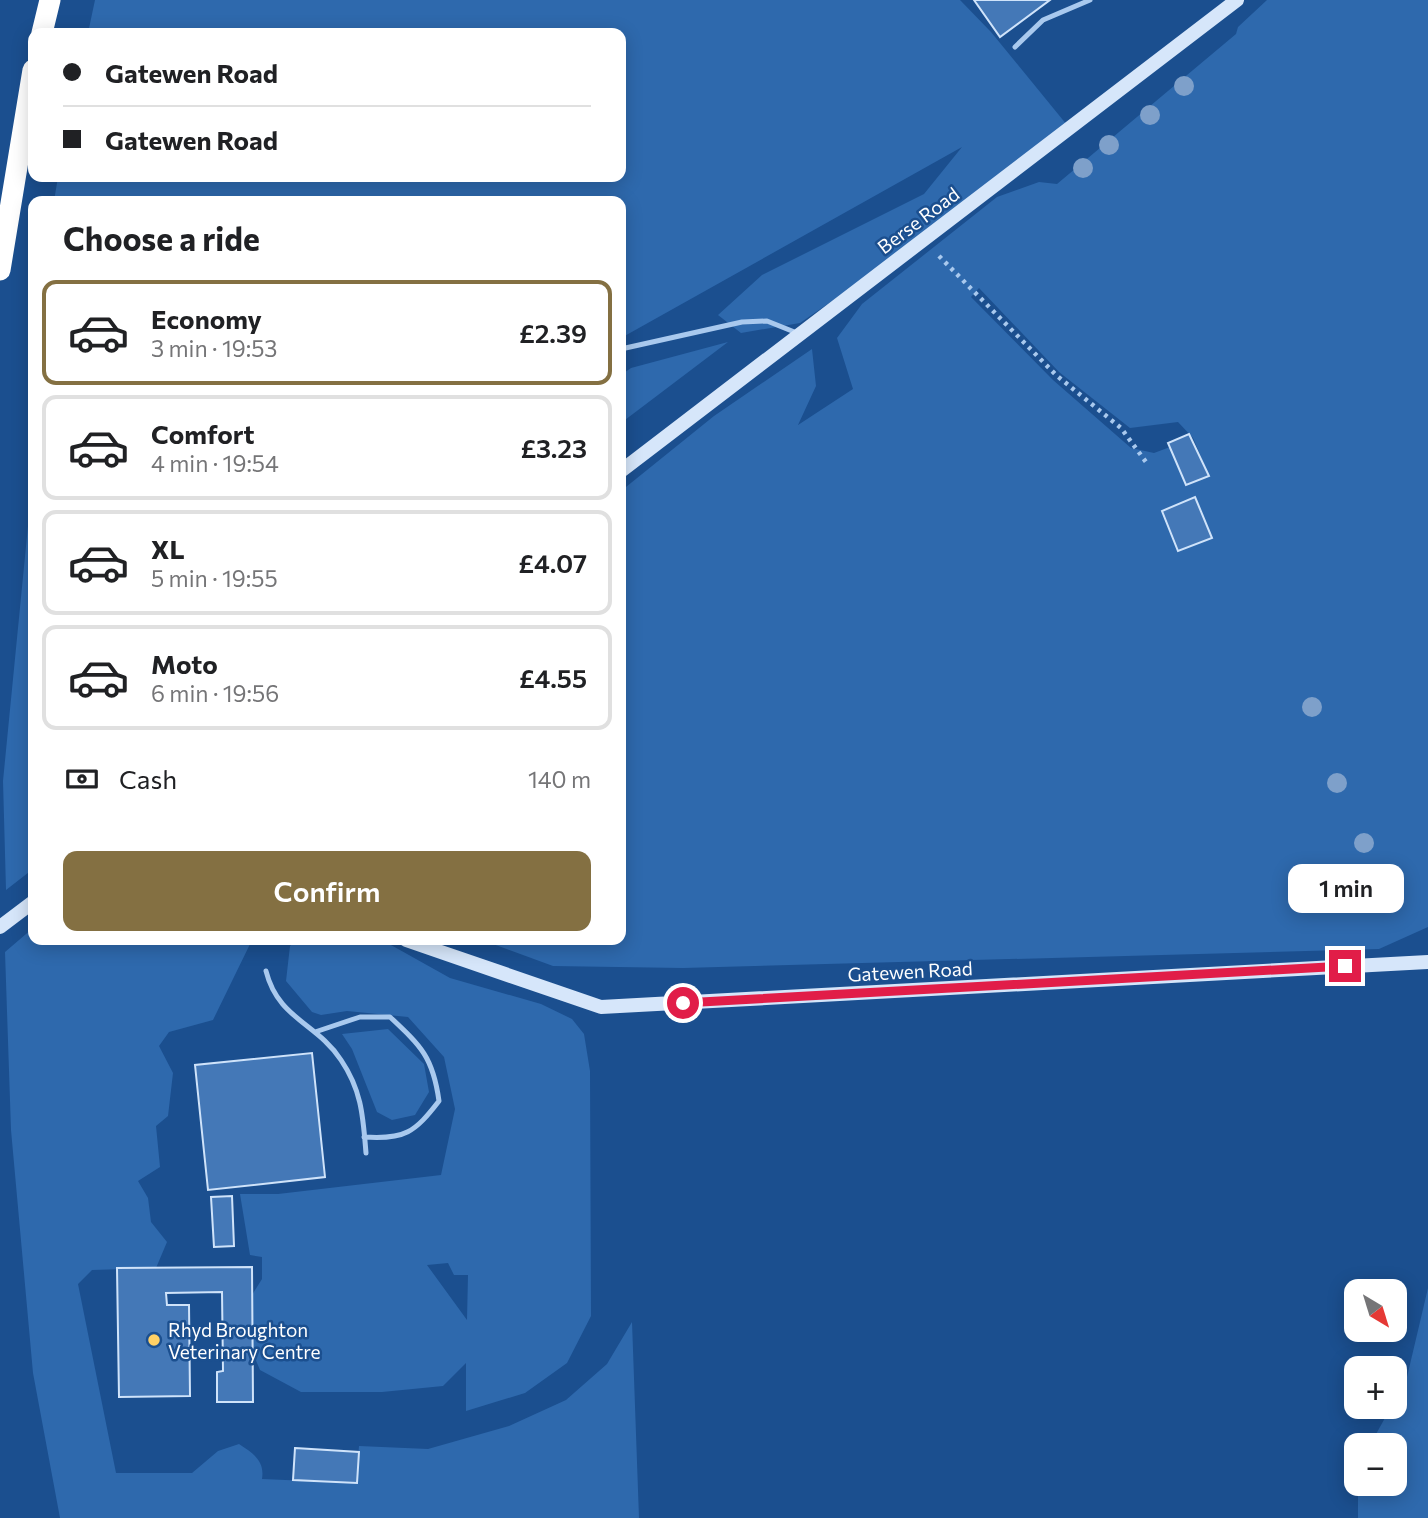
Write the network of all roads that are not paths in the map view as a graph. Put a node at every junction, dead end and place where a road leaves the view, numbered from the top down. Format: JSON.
{"nodes":[{"id":1,"x":50,"y":0,"type":"edge"},
{"id":2,"x":1090,"y":0,"type":"edge"},
{"id":3,"x":1237,"y":0,"type":"edge"},
{"id":4,"x":43,"y":28,"type":"edge"},
{"id":5,"x":1015,"y":47,"type":"dead end"},
{"id":6,"x":28,"y":99,"type":"edge"},
{"id":7,"x":0,"y":270,"type":"edge"},
{"id":8,"x":800,"y":334,"type":"junction"},
{"id":9,"x":626,"y":348,"type":"edge"},
{"id":10,"x":626,"y":467,"type":"edge"},
{"id":11,"x":28,"y":906,"type":"edge"},
{"id":12,"x":0,"y":928,"type":"edge"},
{"id":13,"x":421,"y":945,"type":"edge"},
{"id":14,"x":1428,"y":962,"type":"edge"},
{"id":15,"x":266,"y":971,"type":"dead end"},
{"id":16,"x":315,"y":1032,"type":"junction"},
{"id":17,"x":364,"y":1138,"type":"junction"},
{"id":18,"x":366,"y":1153,"type":"dead end"}],
"edges":[{"from":1,"to":4,"type":"highway"},
{"from":2,"to":5,"type":"lane"},
{"from":3,"to":8,"type":"main road","name":"Berse Road"},
{"from":6,"to":7,"type":"highway"},
{"from":8,"to":9,"type":"lane"},
{"from":8,"to":10,"type":"main road","name":"Berse Road"},
{"from":11,"to":12,"type":"main road"},
{"from":13,"to":14,"type":"main road","name":"Gatewen Road"},
{"from":15,"to":16,"type":"lane"},
{"from":16,"to":17,"type":"lane"},
{"from":16,"to":17,"type":"lane"},
{"from":17,"to":18,"type":"lane"}]}
